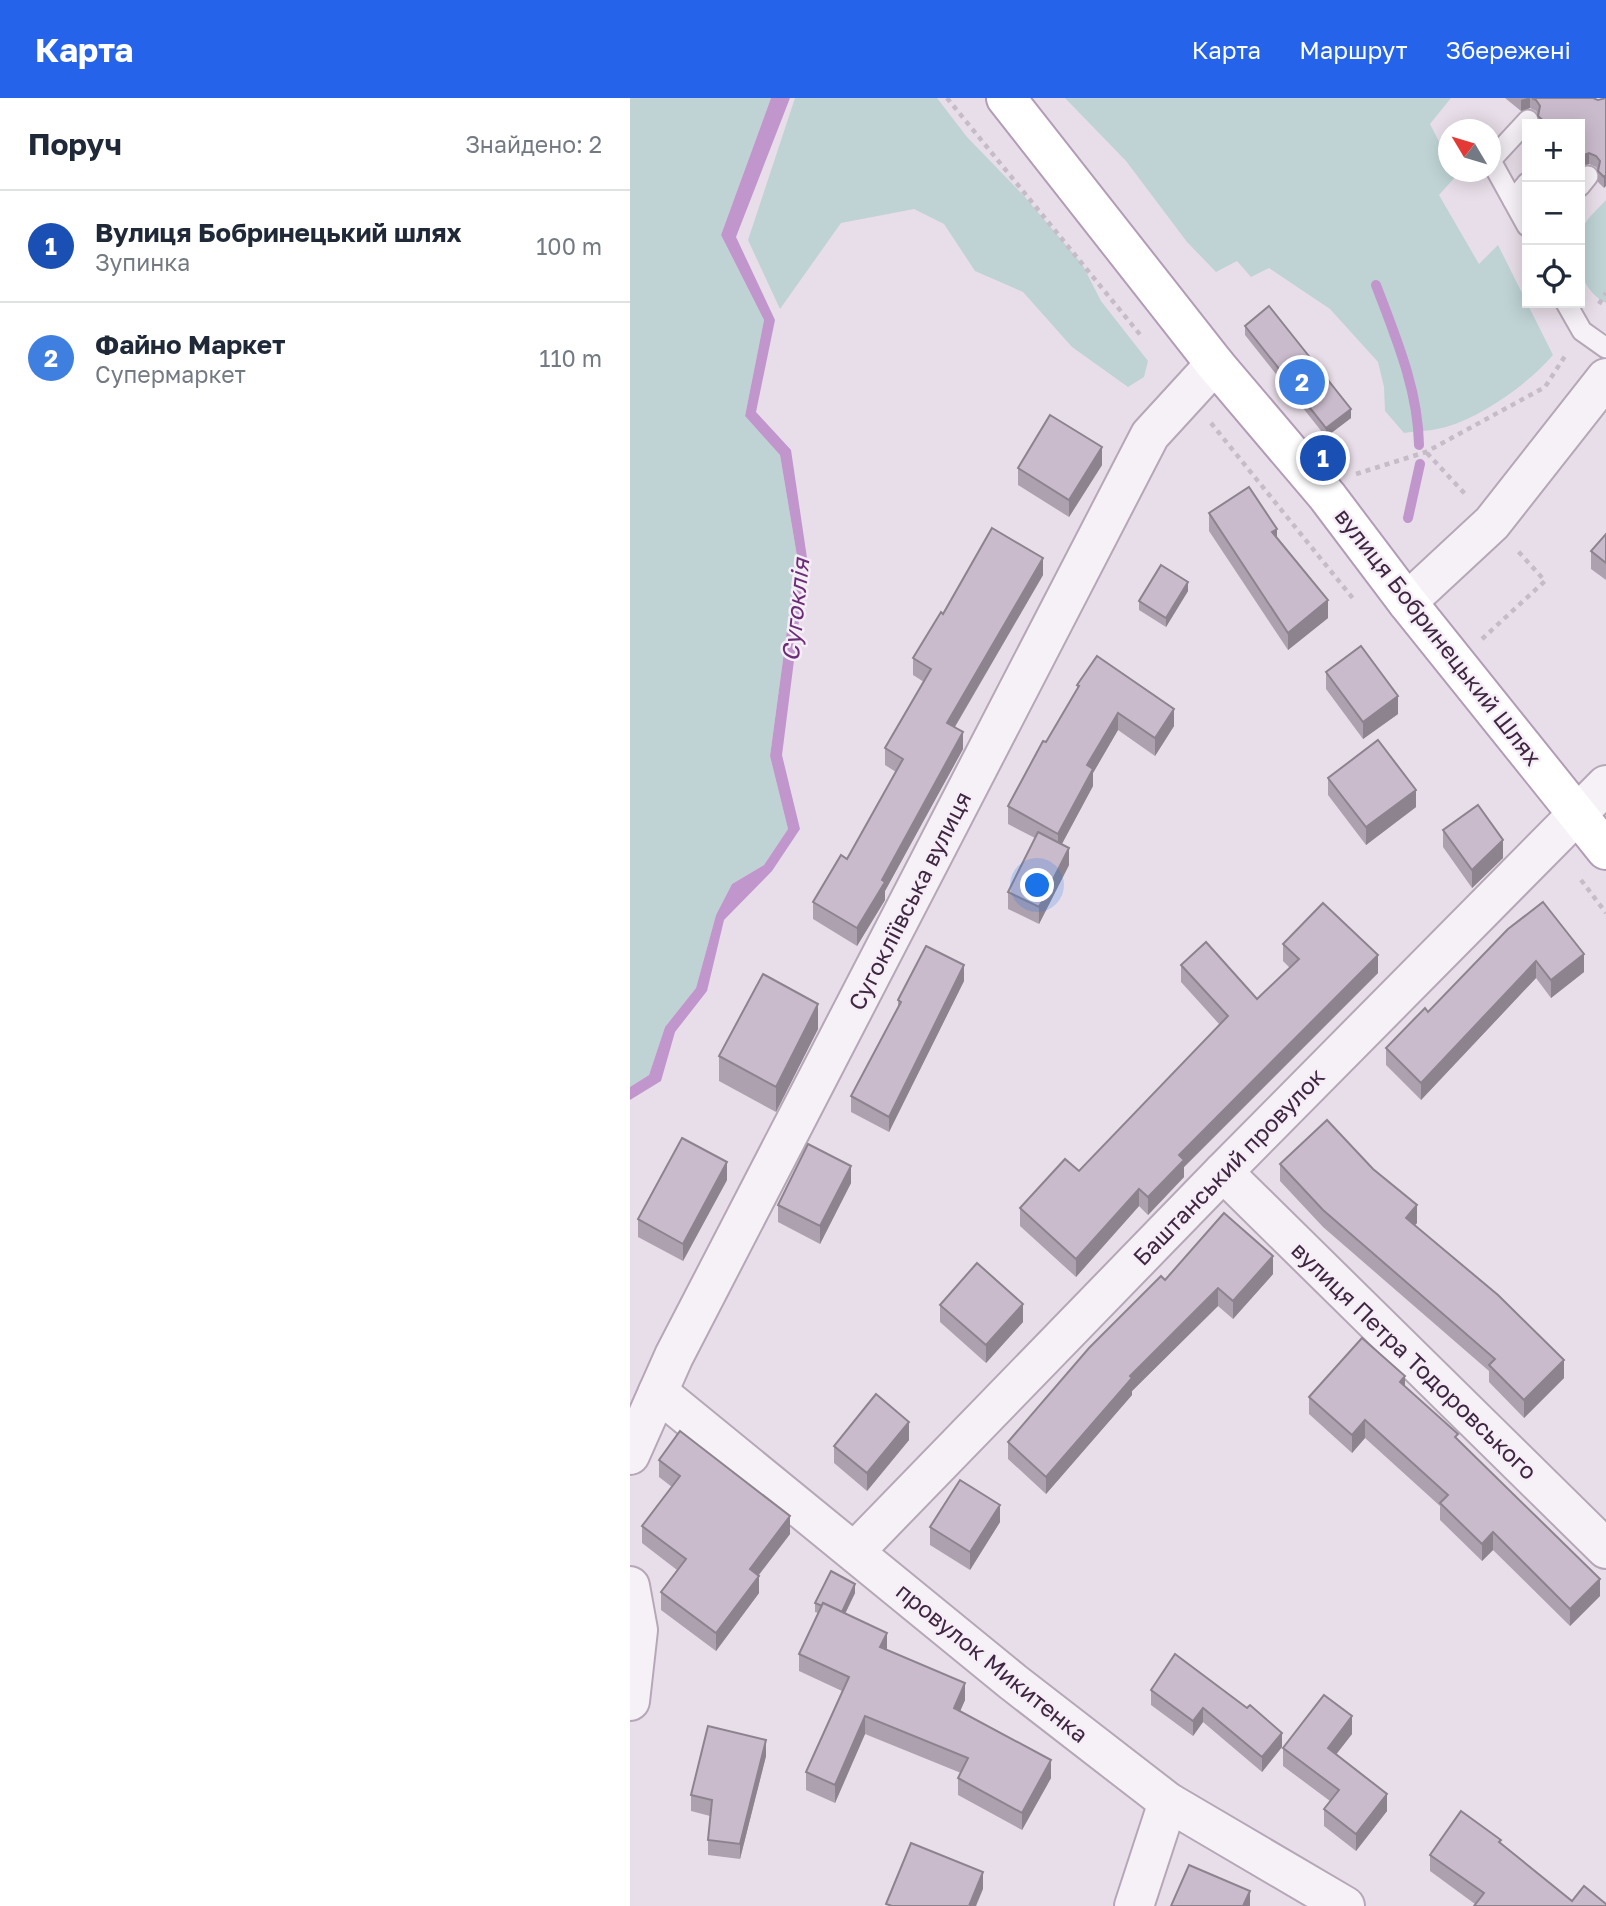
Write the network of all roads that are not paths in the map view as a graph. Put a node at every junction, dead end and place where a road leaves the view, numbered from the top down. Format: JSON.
{"nodes":[{"id":1,"x":1006,"y":98,"type":"edge"},
{"id":2,"x":1522,"y":126,"type":"edge"},
{"id":3,"x":1501,"y":149,"type":"edge"},
{"id":4,"x":1501,"y":178,"type":"edge"},
{"id":5,"x":1522,"y":189,"type":"edge"},
{"id":6,"x":1513,"y":200,"type":"junction"},
{"id":7,"x":1522,"y":217,"type":"edge"},
{"id":8,"x":1569,"y":308,"type":"edge"},
{"id":9,"x":1606,"y":348,"type":"edge"},
{"id":10,"x":1215,"y":364,"type":"junction"},
{"id":11,"x":1606,"y":377,"type":"edge"},
{"id":12,"x":1407,"y":602,"type":"junction"},
{"id":13,"x":1606,"y":785,"type":"edge"},
{"id":14,"x":1577,"y":813,"type":"junction"},
{"id":15,"x":1606,"y":850,"type":"edge"},
{"id":16,"x":1223,"y":1172,"type":"junction"},
{"id":17,"x":658,"y":1392,"type":"junction"},
{"id":18,"x":630,"y":1455,"type":"edge"},
{"id":19,"x":1606,"y":1549,"type":"edge"},
{"id":20,"x":855,"y":1551,"type":"junction"},
{"id":21,"x":630,"y":1586,"type":"edge"},
{"id":22,"x":630,"y":1701,"type":"edge"},
{"id":23,"x":1168,"y":1802,"type":"junction"},
{"id":24,"x":1134,"y":1906,"type":"edge"},
{"id":25,"x":1345,"y":1906,"type":"edge"}],
"edges":[{"from":1,"to":10,"type":"main road","name":"вулиця Бобринецький Шлях"},
{"from":2,"to":3,"type":"lane"},
{"from":4,"to":6,"type":"lane"},
{"from":5,"to":6,"type":"lane"},
{"from":6,"to":7,"type":"lane"},
{"from":8,"to":9,"type":"lane"},
{"from":10,"to":12,"type":"main road","name":"вулиця Бобринецький Шлях"},
{"from":10,"to":17,"type":"street","name":"Сугокліївська вулиця"},
{"from":11,"to":12,"type":"street"},
{"from":12,"to":14,"type":"main road","name":"вулиця Бобринецький Шлях"},
{"from":13,"to":14,"type":"street","name":"Баштанський провулок"},
{"from":14,"to":15,"type":"main road","name":"вулиця Бобринецький Шлях"},
{"from":14,"to":16,"type":"street","name":"Баштанський провулок"},
{"from":16,"to":19,"type":"street","name":"вулиця Петра Тодоровського"},
{"from":16,"to":20,"type":"street","name":"Баштанський провулок"},
{"from":17,"to":18,"type":"street","name":"Сугокліївська вулиця"},
{"from":17,"to":20,"type":"street","name":"провулок Микитенка"},
{"from":20,"to":23,"type":"street","name":"провулок Микитенка"},
{"from":21,"to":22,"type":"street"},
{"from":23,"to":24,"type":"street"},
{"from":23,"to":25,"type":"street","name":"провулок Микитенка"}]}
